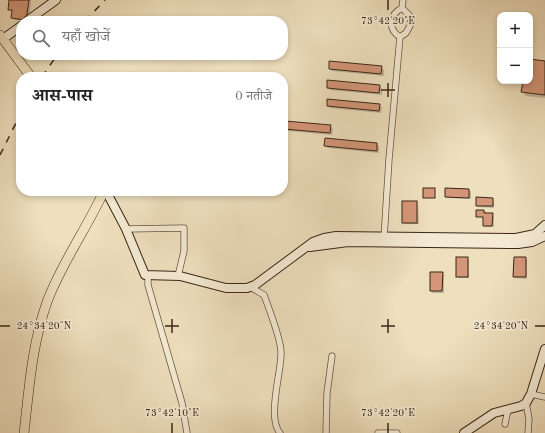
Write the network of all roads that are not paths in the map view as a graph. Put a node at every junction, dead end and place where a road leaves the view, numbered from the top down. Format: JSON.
{"nodes":[{"id":1,"x":56,"y":0,"type":"edge"},
{"id":2,"x":403,"y":0,"type":"edge"},
{"id":3,"x":402,"y":8,"type":"junction"},
{"id":4,"x":34,"y":16,"type":"edge"},
{"id":5,"x":16,"y":29,"type":"edge"},
{"id":6,"x":1,"y":37,"type":"edge"},
{"id":7,"x":400,"y":37,"type":"junction"},
{"id":8,"x":16,"y":57,"type":"edge"},
{"id":9,"x":18,"y":60,"type":"edge"},
{"id":10,"x":27,"y":72,"type":"edge"},
{"id":11,"x":102,"y":196,"type":"edge"},
{"id":12,"x":108,"y":196,"type":"edge"},
{"id":13,"x":545,"y":225,"type":"edge"},
{"id":14,"x":126,"y":229,"type":"junction"},
{"id":15,"x":545,"y":236,"type":"edge"},
{"id":16,"x":384,"y":240,"type":"junction"},
{"id":17,"x":148,"y":276,"type":"junction"},
{"id":18,"x":178,"y":276,"type":"junction"},
{"id":19,"x":250,"y":287,"type":"junction"},
{"id":20,"x":545,"y":349,"type":"edge"},
{"id":21,"x":332,"y":356,"type":"dead end"},
{"id":22,"x":531,"y":394,"type":"junction"},
{"id":23,"x":545,"y":397,"type":"edge"},
{"id":24,"x":526,"y":403,"type":"junction"},
{"id":25,"x":508,"y":410,"type":"junction"},
{"id":26,"x":505,"y":424,"type":"dead end"},
{"id":27,"x":24,"y":433,"type":"edge"},
{"id":28,"x":187,"y":433,"type":"edge"},
{"id":29,"x":280,"y":433,"type":"edge"},
{"id":30,"x":326,"y":433,"type":"edge"},
{"id":31,"x":378,"y":433,"type":"edge"},
{"id":32,"x":397,"y":433,"type":"edge"},
{"id":33,"x":464,"y":433,"type":"edge"},
{"id":34,"x":528,"y":433,"type":"edge"}],
"edges":[{"from":1,"to":4,"type":"street"},
{"from":2,"to":3,"type":"street"},
{"from":3,"to":7,"type":"street"},
{"from":3,"to":7,"type":"street"},
{"from":5,"to":6,"type":"street"},
{"from":6,"to":8,"type":"main road"},
{"from":7,"to":16,"type":"street"},
{"from":9,"to":10,"type":"main road"},
{"from":11,"to":27,"type":"main road"},
{"from":12,"to":14,"type":"street"},
{"from":13,"to":16,"type":"street"},
{"from":14,"to":17,"type":"street"},
{"from":14,"to":18,"type":"street"},
{"from":15,"to":16,"type":"street"},
{"from":16,"to":19,"type":"street"},
{"from":17,"to":18,"type":"street"},
{"from":17,"to":28,"type":"street"},
{"from":18,"to":19,"type":"street"},
{"from":19,"to":29,"type":"street"},
{"from":20,"to":22,"type":"street"},
{"from":21,"to":30,"type":"street"},
{"from":22,"to":23,"type":"street"},
{"from":22,"to":24,"type":"street"},
{"from":24,"to":25,"type":"street"},
{"from":24,"to":34,"type":"street"},
{"from":25,"to":26,"type":"street"},
{"from":25,"to":33,"type":"street"},
{"from":31,"to":32,"type":"street"}]}
